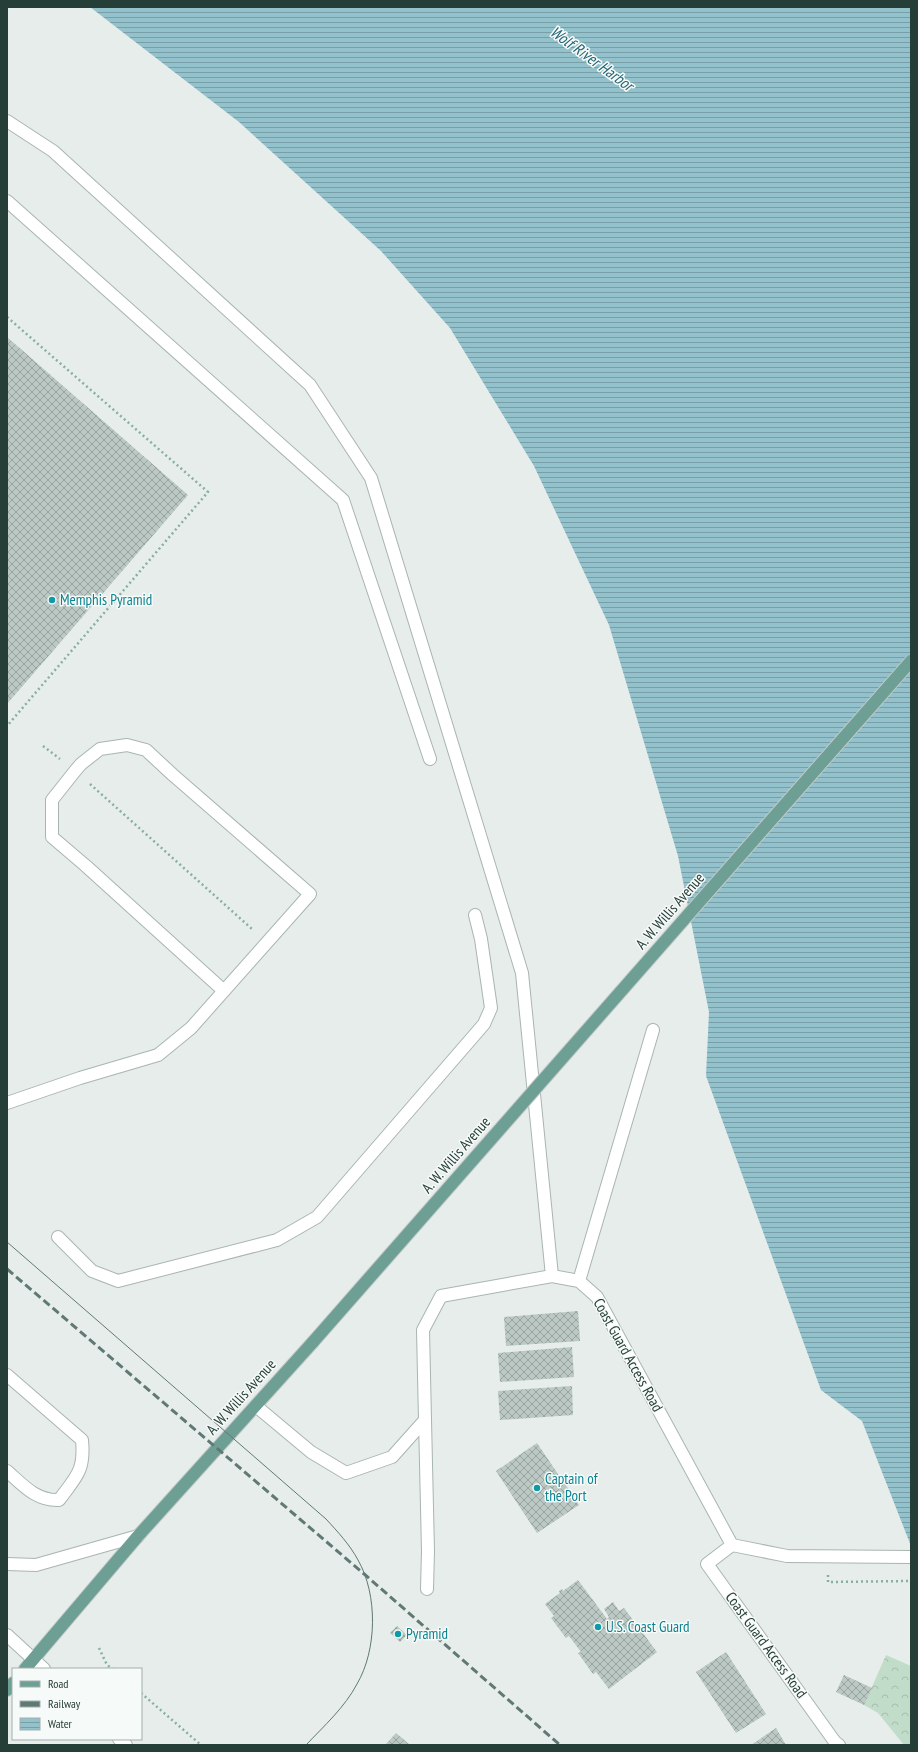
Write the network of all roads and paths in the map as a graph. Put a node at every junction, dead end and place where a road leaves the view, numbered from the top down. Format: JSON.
{"nodes":[{"id":1,"x":7,"y":121,"type":"edge"},
{"id":2,"x":7,"y":201,"type":"edge"},
{"id":3,"x":7,"y":317,"type":"edge"},
{"id":4,"x":911,"y":661,"type":"edge"},
{"id":5,"x":7,"y":726,"type":"edge"},
{"id":6,"x":43,"y":746,"type":"dead end"},
{"id":7,"x":430,"y":759,"type":"dead end"},
{"id":8,"x":75,"y":771,"type":"junction"},
{"id":9,"x":475,"y":915,"type":"dead end"},
{"id":10,"x":268,"y":942,"type":"junction"},
{"id":11,"x":224,"y":991,"type":"junction"},
{"id":12,"x":653,"y":1030,"type":"dead end"},
{"id":13,"x":7,"y":1103,"type":"edge"},
{"id":14,"x":58,"y":1237,"type":"dead end"},
{"id":15,"x":552,"y":1276,"type":"junction"},
{"id":16,"x":579,"y":1281,"type":"junction"},
{"id":17,"x":7,"y":1375,"type":"edge"},
{"id":18,"x":256,"y":1406,"type":"junction"},
{"id":19,"x":425,"y":1420,"type":"junction"},
{"id":20,"x":7,"y":1472,"type":"edge"},
{"id":21,"x":138,"y":1536,"type":"junction"},
{"id":22,"x":732,"y":1545,"type":"junction"},
{"id":23,"x":911,"y":1557,"type":"edge"},
{"id":24,"x":7,"y":1564,"type":"edge"},
{"id":25,"x":821,"y":1573,"type":"dead end"},
{"id":26,"x":911,"y":1581,"type":"edge"},
{"id":27,"x":427,"y":1588,"type":"dead end"},
{"id":28,"x":7,"y":1635,"type":"edge"},
{"id":29,"x":99,"y":1648,"type":"dead end"},
{"id":30,"x":34,"y":1659,"type":"junction"},
{"id":31,"x":26,"y":1668,"type":"edge"},
{"id":32,"x":43,"y":1668,"type":"edge"},
{"id":33,"x":112,"y":1668,"type":"edge"},
{"id":34,"x":142,"y":1695,"type":"edge"},
{"id":35,"x":201,"y":1745,"type":"edge"},
{"id":36,"x":839,"y":1745,"type":"edge"}],
"edges":[{"from":1,"to":15,"type":"street"},
{"from":2,"to":7,"type":"street"},
{"from":3,"to":5,"type":"path"},
{"from":4,"to":18,"type":"main road","name":"A. W. Willis Avenue","bridge":true},
{"from":6,"to":8,"type":"path"},
{"from":8,"to":10,"type":"path"},
{"from":8,"to":10,"type":"street"},
{"from":8,"to":11,"type":"street"},
{"from":9,"to":14,"type":"street"},
{"from":10,"to":11,"type":"street"},
{"from":11,"to":13,"type":"street"},
{"from":12,"to":16,"type":"street"},
{"from":15,"to":16,"type":"street"},
{"from":15,"to":19,"type":"street"},
{"from":16,"to":22,"type":"street","name":"Coast Guard Access Road"},
{"from":17,"to":20,"type":"street"},
{"from":18,"to":19,"type":"street"},
{"from":18,"to":21,"type":"main road","name":"A. W. Willis Avenue"},
{"from":19,"to":27,"type":"street"},
{"from":21,"to":24,"type":"street"},
{"from":21,"to":30,"type":"main road","name":"A. W. Willis Avenue"},
{"from":22,"to":23,"type":"street"},
{"from":22,"to":36,"type":"street","name":"Coast Guard Access Road"},
{"from":25,"to":26,"type":"path"},
{"from":28,"to":30,"type":"street"},
{"from":29,"to":33,"type":"path"},
{"from":30,"to":31,"type":"main road","name":"A. W. Willis Avenue"},
{"from":30,"to":32,"type":"street"},
{"from":34,"to":35,"type":"path"}]}
